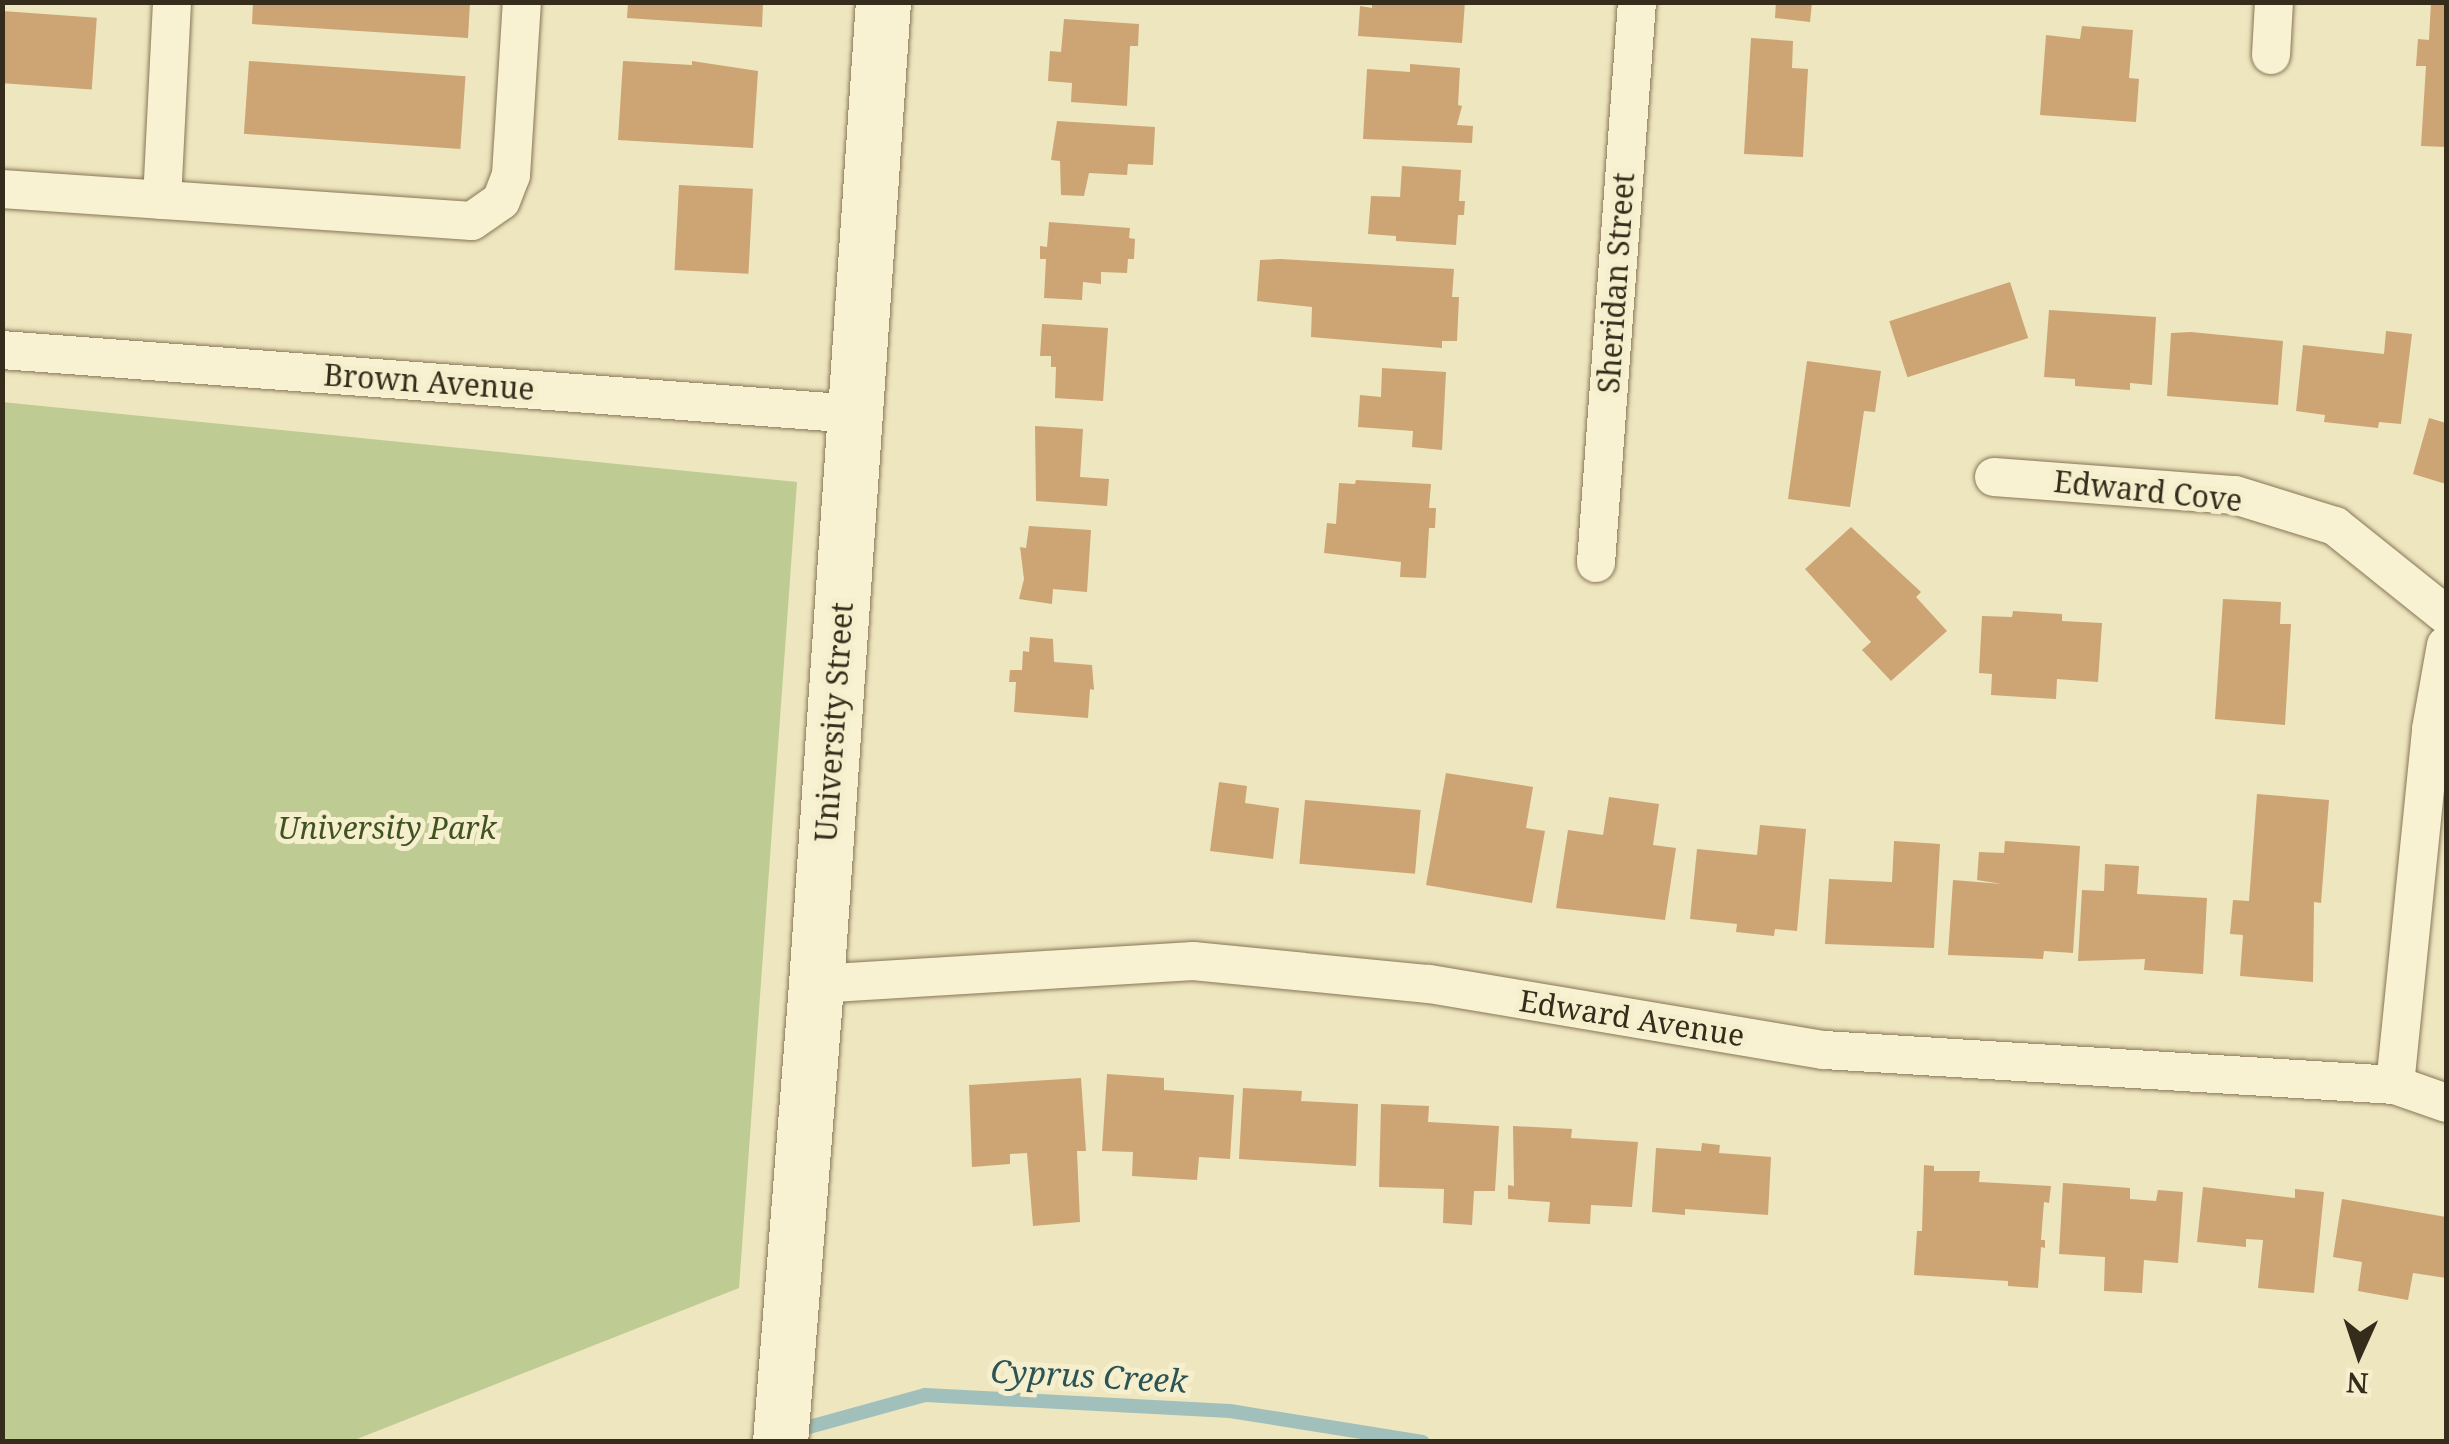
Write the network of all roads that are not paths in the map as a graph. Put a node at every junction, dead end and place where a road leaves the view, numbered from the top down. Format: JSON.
{"nodes":[{"id":1,"x":172,"y":2,"type":"edge"},
{"id":2,"x":522,"y":2,"type":"edge"},
{"id":3,"x":883,"y":2,"type":"edge"},
{"id":4,"x":1636,"y":2,"type":"edge"},
{"id":5,"x":2274,"y":2,"type":"edge"},
{"id":6,"x":2270,"y":55,"type":"dead end"},
{"id":7,"x":2,"y":188,"type":"edge"},
{"id":8,"x":162,"y":200,"type":"junction"},
{"id":9,"x":2,"y":350,"type":"edge"},
{"id":10,"x":855,"y":414,"type":"junction"},
{"id":11,"x":1994,"y":477,"type":"dead end"},
{"id":12,"x":1596,"y":564,"type":"dead end"},
{"id":13,"x":2446,"y":615,"type":"edge"},
{"id":14,"x":2446,"y":645,"type":"edge"},
{"id":15,"x":816,"y":984,"type":"junction"},
{"id":16,"x":2395,"y":1085,"type":"junction"},
{"id":17,"x":2446,"y":1102,"type":"edge"},
{"id":18,"x":780,"y":1442,"type":"edge"}],
"edges":[{"from":1,"to":8,"type":"street"},
{"from":2,"to":8,"type":"street"},
{"from":3,"to":10,"type":"street","name":"University Street"},
{"from":4,"to":12,"type":"street","name":"Sheridan Street"},
{"from":5,"to":6,"type":"street"},
{"from":7,"to":8,"type":"street"},
{"from":9,"to":10,"type":"street","name":"Brown Avenue"},
{"from":10,"to":15,"type":"street","name":"University Street"},
{"from":11,"to":13,"type":"street","name":"Edward Cove"},
{"from":14,"to":16,"type":"street"},
{"from":15,"to":16,"type":"street","name":"Edward Avenue"},
{"from":15,"to":18,"type":"street","name":"University Street"},
{"from":16,"to":17,"type":"street","name":"Edward Avenue"}]}
